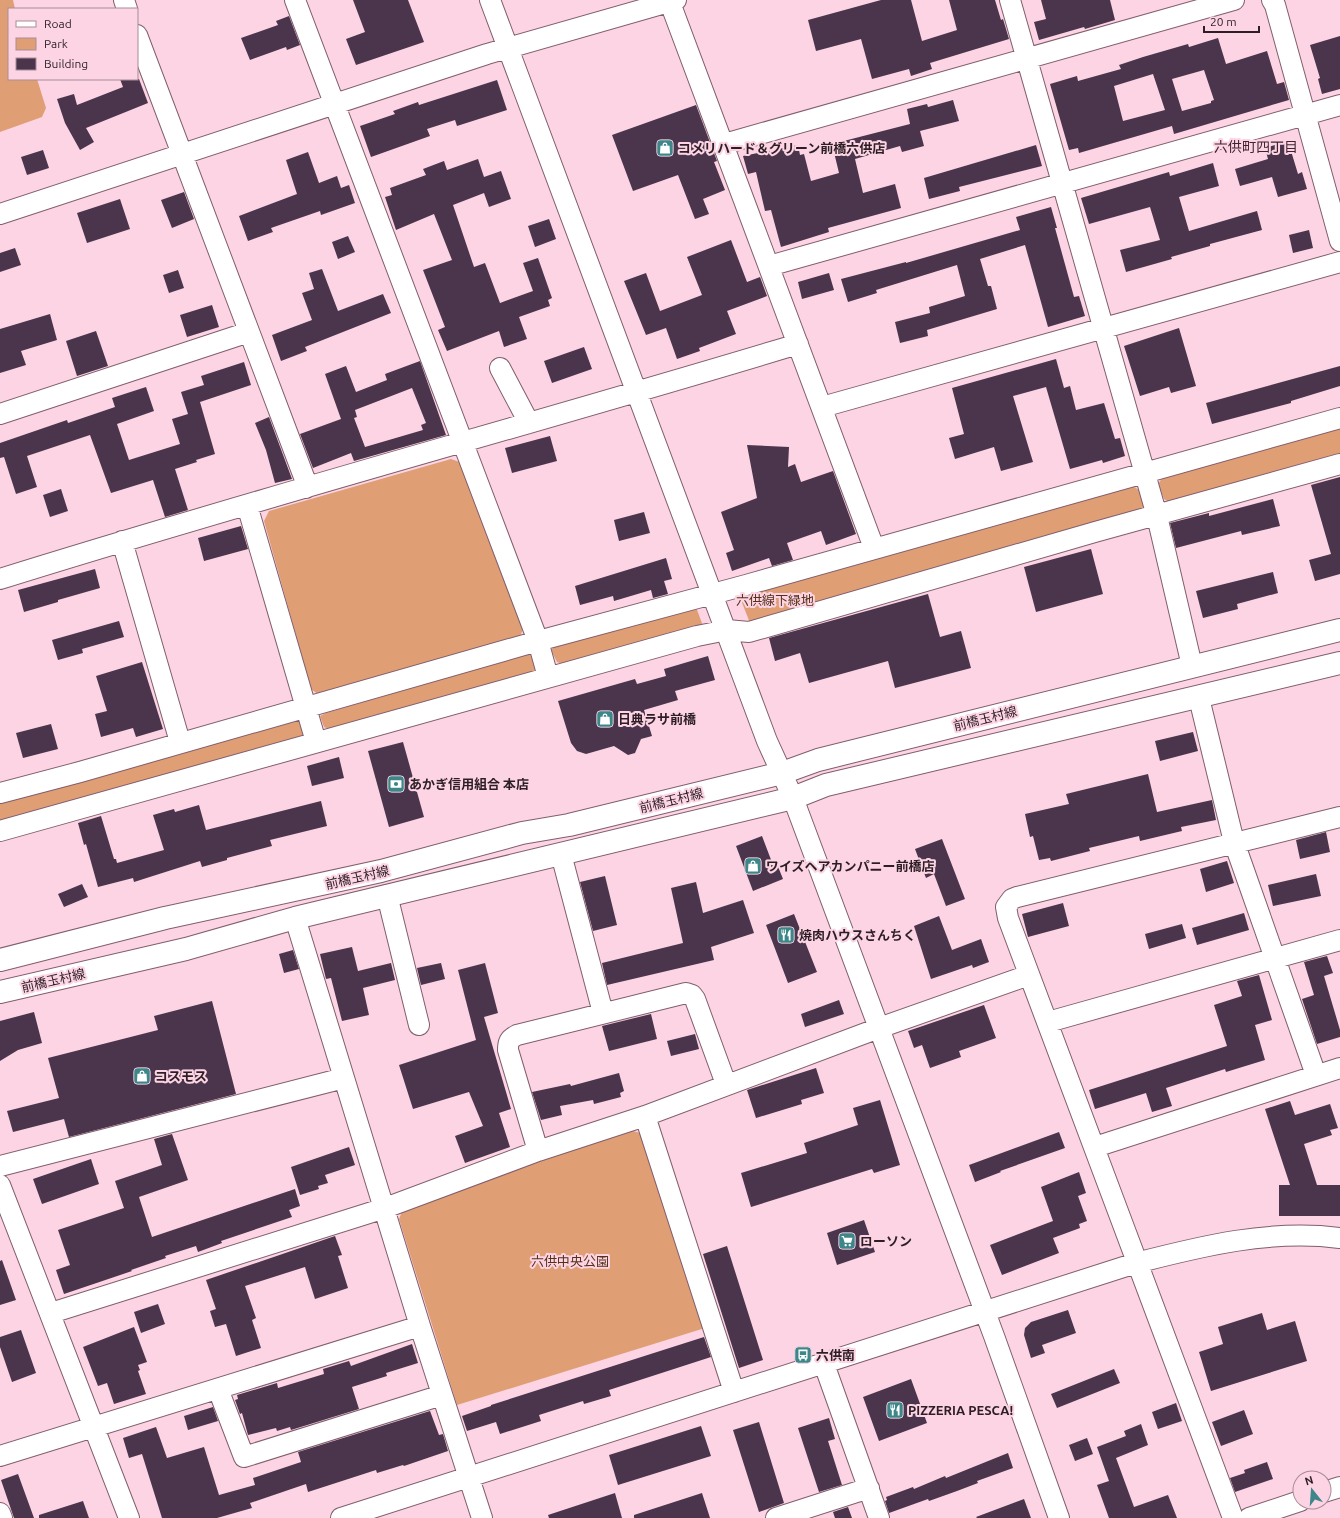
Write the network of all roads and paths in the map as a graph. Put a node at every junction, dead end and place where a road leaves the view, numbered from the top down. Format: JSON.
{"nodes":[{"id":1,"x":296,"y":0,"type":"edge"},
{"id":2,"x":490,"y":0,"type":"edge"},
{"id":3,"x":1010,"y":0,"type":"edge"},
{"id":4,"x":1234,"y":0,"type":"edge"},
{"id":5,"x":1272,"y":0,"type":"edge"},
{"id":6,"x":672,"y":1,"type":"edge"},
{"id":7,"x":138,"y":38,"type":"edge"},
{"id":8,"x":508,"y":48,"type":"junction"},
{"id":9,"x":1027,"y":59,"type":"junction"},
{"id":10,"x":334,"y":104,"type":"junction"},
{"id":11,"x":1340,"y":106,"type":"edge"},
{"id":12,"x":1306,"y":115,"type":"junction"},
{"id":13,"x":724,"y":144,"type":"junction"},
{"id":14,"x":182,"y":154,"type":"junction"},
{"id":15,"x":1062,"y":184,"type":"junction"},
{"id":16,"x":0,"y":214,"type":"edge"},
{"id":17,"x":1340,"y":240,"type":"edge"},
{"id":18,"x":1340,"y":262,"type":"edge"},
{"id":19,"x":769,"y":266,"type":"junction"},
{"id":20,"x":1103,"y":328,"type":"junction"},
{"id":21,"x":249,"y":332,"type":"junction"},
{"id":22,"x":798,"y":344,"type":"junction"},
{"id":23,"x":500,"y":368,"type":"dead end"},
{"id":24,"x":637,"y":392,"type":"junction"},
{"id":25,"x":822,"y":407,"type":"junction"},
{"id":26,"x":0,"y":414,"type":"edge"},
{"id":27,"x":1340,"y":418,"type":"edge"},
{"id":28,"x":528,"y":423,"type":"junction"},
{"id":29,"x":462,"y":443,"type":"junction"},
{"id":30,"x":1340,"y":464,"type":"edge"},
{"id":31,"x":1144,"y":472,"type":"junction"},
{"id":32,"x":306,"y":488,"type":"junction"},
{"id":33,"x":247,"y":505,"type":"junction"},
{"id":34,"x":1157,"y":516,"type":"junction"},
{"id":35,"x":122,"y":541,"type":"junction"},
{"id":36,"x":874,"y":548,"type":"junction"},
{"id":37,"x":0,"y":579,"type":"edge"},
{"id":38,"x":713,"y":593,"type":"junction"},
{"id":39,"x":728,"y":630,"type":"junction"},
{"id":40,"x":1340,"y":630,"type":"edge"},
{"id":41,"x":538,"y":641,"type":"junction"},
{"id":42,"x":1340,"y":663,"type":"edge"},
{"id":43,"x":1192,"y":666,"type":"junction"},
{"id":44,"x":548,"y":677,"type":"junction"},
{"id":45,"x":1199,"y":698,"type":"junction"},
{"id":46,"x":306,"y":708,"type":"junction"},
{"id":47,"x":180,"y":742,"type":"junction"},
{"id":48,"x":316,"y":742,"type":"junction"},
{"id":49,"x":782,"y":773,"type":"junction"},
{"id":50,"x":0,"y":793,"type":"edge"},
{"id":51,"x":793,"y":798,"type":"junction"},
{"id":52,"x":1340,"y":817,"type":"edge"},
{"id":53,"x":0,"y":831,"type":"edge"},
{"id":54,"x":1234,"y":842,"type":"junction"},
{"id":55,"x":561,"y":854,"type":"junction"},
{"id":56,"x":387,"y":895,"type":"junction"},
{"id":57,"x":295,"y":918,"type":"junction"},
{"id":58,"x":1340,"y":940,"type":"edge"},
{"id":59,"x":1274,"y":958,"type":"junction"},
{"id":60,"x":0,"y":960,"type":"edge"},
{"id":61,"x":1029,"y":975,"type":"junction"},
{"id":62,"x":0,"y":992,"type":"edge"},
{"id":63,"x":603,"y":1013,"type":"junction"},
{"id":64,"x":1048,"y":1022,"type":"junction"},
{"id":65,"x":419,"y":1026,"type":"dead end"},
{"id":66,"x":879,"y":1028,"type":"junction"},
{"id":67,"x":1340,"y":1068,"type":"edge"},
{"id":68,"x":1316,"y":1075,"type":"junction"},
{"id":69,"x":344,"y":1078,"type":"junction"},
{"id":70,"x":726,"y":1084,"type":"junction"},
{"id":71,"x":645,"y":1116,"type":"junction"},
{"id":72,"x":1095,"y":1147,"type":"junction"},
{"id":73,"x":538,"y":1151,"type":"junction"},
{"id":74,"x":0,"y":1166,"type":"edge"},
{"id":75,"x":0,"y":1185,"type":"edge"},
{"id":76,"x":385,"y":1208,"type":"junction"},
{"id":77,"x":1340,"y":1238,"type":"edge"},
{"id":78,"x":1136,"y":1263,"type":"junction"},
{"id":79,"x":985,"y":1312,"type":"junction"},
{"id":80,"x":51,"y":1313,"type":"junction"},
{"id":81,"x":420,"y":1326,"type":"junction"},
{"id":82,"x":824,"y":1364,"type":"junction"},
{"id":83,"x":218,"y":1389,"type":"junction"},
{"id":84,"x":734,"y":1392,"type":"junction"},
{"id":85,"x":442,"y":1395,"type":"junction"},
{"id":86,"x":93,"y":1428,"type":"junction"},
{"id":87,"x":0,"y":1456,"type":"edge"},
{"id":88,"x":468,"y":1478,"type":"junction"},
{"id":89,"x":869,"y":1488,"type":"junction"},
{"id":90,"x":1292,"y":1504,"type":"edge"},
{"id":91,"x":0,"y":1513,"type":"edge"},
{"id":92,"x":2,"y":1518,"type":"edge"},
{"id":93,"x":129,"y":1518,"type":"edge"},
{"id":94,"x":341,"y":1518,"type":"edge"},
{"id":95,"x":482,"y":1518,"type":"edge"},
{"id":96,"x":776,"y":1518,"type":"edge"},
{"id":97,"x":879,"y":1518,"type":"edge"},
{"id":98,"x":1059,"y":1518,"type":"edge"},
{"id":99,"x":1233,"y":1518,"type":"edge"},
{"id":100,"x":1249,"y":1518,"type":"edge"}],
"edges":[{"from":1,"to":10,"type":"street"},
{"from":2,"to":8,"type":"street"},
{"from":3,"to":9,"type":"street"},
{"from":4,"to":9,"type":"street"},
{"from":5,"to":12,"type":"street"},
{"from":6,"to":8,"type":"street"},
{"from":6,"to":13,"type":"street"},
{"from":7,"to":14,"type":"street"},
{"from":8,"to":10,"type":"street"},
{"from":8,"to":24,"type":"street"},
{"from":9,"to":13,"type":"street"},
{"from":9,"to":15,"type":"street"},
{"from":10,"to":14,"type":"street"},
{"from":10,"to":29,"type":"street"},
{"from":11,"to":12,"type":"street"},
{"from":12,"to":15,"type":"street"},
{"from":12,"to":17,"type":"street"},
{"from":13,"to":19,"type":"street"},
{"from":14,"to":16,"type":"street"},
{"from":14,"to":21,"type":"street"},
{"from":15,"to":19,"type":"street"},
{"from":15,"to":20,"type":"street"},
{"from":18,"to":20,"type":"street"},
{"from":19,"to":22,"type":"street"},
{"from":20,"to":25,"type":"street"},
{"from":20,"to":31,"type":"street"},
{"from":21,"to":26,"type":"street"},
{"from":21,"to":32,"type":"street"},
{"from":22,"to":24,"type":"street"},
{"from":22,"to":25,"type":"street"},
{"from":23,"to":28,"type":"street"},
{"from":24,"to":28,"type":"street"},
{"from":24,"to":38,"type":"street"},
{"from":25,"to":36,"type":"street"},
{"from":27,"to":31,"type":"street"},
{"from":28,"to":29,"type":"street"},
{"from":29,"to":32,"type":"street"},
{"from":29,"to":41,"type":"street"},
{"from":30,"to":34,"type":"street"},
{"from":31,"to":34,"type":"street"},
{"from":31,"to":36,"type":"street"},
{"from":32,"to":33,"type":"street"},
{"from":33,"to":35,"type":"street"},
{"from":33,"to":46,"type":"street"},
{"from":34,"to":39,"type":"street"},
{"from":34,"to":43,"type":"street"},
{"from":35,"to":37,"type":"street"},
{"from":35,"to":47,"type":"street"},
{"from":36,"to":38,"type":"street"},
{"from":38,"to":39,"type":"street"},
{"from":38,"to":41,"type":"street"},
{"from":39,"to":44,"type":"street"},
{"from":39,"to":49,"type":"street"},
{"from":40,"to":43,"type":"main road","name":"前橋玉村線"},
{"from":41,"to":44,"type":"street"},
{"from":41,"to":46,"type":"street"},
{"from":42,"to":45,"type":"main road","name":"前橋玉村線"},
{"from":43,"to":49,"type":"main road","name":"前橋玉村線"},
{"from":44,"to":48,"type":"street"},
{"from":45,"to":51,"type":"main road","name":"前橋玉村線"},
{"from":45,"to":54,"type":"street"},
{"from":46,"to":47,"type":"street"},
{"from":46,"to":48,"type":"street"},
{"from":47,"to":50,"type":"street"},
{"from":48,"to":53,"type":"street"},
{"from":49,"to":51,"type":"street"},
{"from":49,"to":60,"type":"main road","name":"前橋玉村線"},
{"from":51,"to":55,"type":"main road","name":"前橋玉村線"},
{"from":51,"to":66,"type":"street"},
{"from":52,"to":54,"type":"street"},
{"from":54,"to":59,"type":"street"},
{"from":54,"to":61,"type":"street"},
{"from":55,"to":56,"type":"main road","name":"前橋玉村線"},
{"from":55,"to":63,"type":"street"},
{"from":56,"to":57,"type":"main road","name":"前橋玉村線"},
{"from":56,"to":65,"type":"street"},
{"from":57,"to":62,"type":"main road","name":"前橋玉村線"},
{"from":57,"to":69,"type":"street"},
{"from":58,"to":59,"type":"street"},
{"from":59,"to":64,"type":"street"},
{"from":59,"to":68,"type":"street"},
{"from":61,"to":64,"type":"street"},
{"from":61,"to":66,"type":"street"},
{"from":63,"to":70,"type":"street"},
{"from":63,"to":73,"type":"street"},
{"from":64,"to":72,"type":"street"},
{"from":66,"to":70,"type":"street"},
{"from":66,"to":79,"type":"street"},
{"from":67,"to":68,"type":"street"},
{"from":68,"to":72,"type":"street"},
{"from":69,"to":74,"type":"street"},
{"from":69,"to":76,"type":"street"},
{"from":70,"to":71,"type":"street"},
{"from":71,"to":73,"type":"street"},
{"from":71,"to":84,"type":"street"},
{"from":72,"to":78,"type":"street"},
{"from":73,"to":76,"type":"street"},
{"from":75,"to":80,"type":"street"},
{"from":76,"to":80,"type":"street"},
{"from":76,"to":81,"type":"street"},
{"from":77,"to":78,"type":"street"},
{"from":78,"to":79,"type":"street"},
{"from":78,"to":99,"type":"street"},
{"from":79,"to":82,"type":"street"},
{"from":79,"to":98,"type":"street"},
{"from":80,"to":86,"type":"street"},
{"from":81,"to":83,"type":"street"},
{"from":81,"to":85,"type":"street"},
{"from":82,"to":84,"type":"street"},
{"from":82,"to":89,"type":"street"},
{"from":83,"to":85,"type":"street"},
{"from":83,"to":86,"type":"street"},
{"from":84,"to":88,"type":"street"},
{"from":85,"to":88,"type":"street"},
{"from":86,"to":87,"type":"street"},
{"from":86,"to":93,"type":"street"},
{"from":88,"to":94,"type":"street"},
{"from":88,"to":95,"type":"street"},
{"from":89,"to":96,"type":"street"},
{"from":89,"to":97,"type":"street"},
{"from":90,"to":100,"type":"street"},
{"from":91,"to":92,"type":"street"}]}
